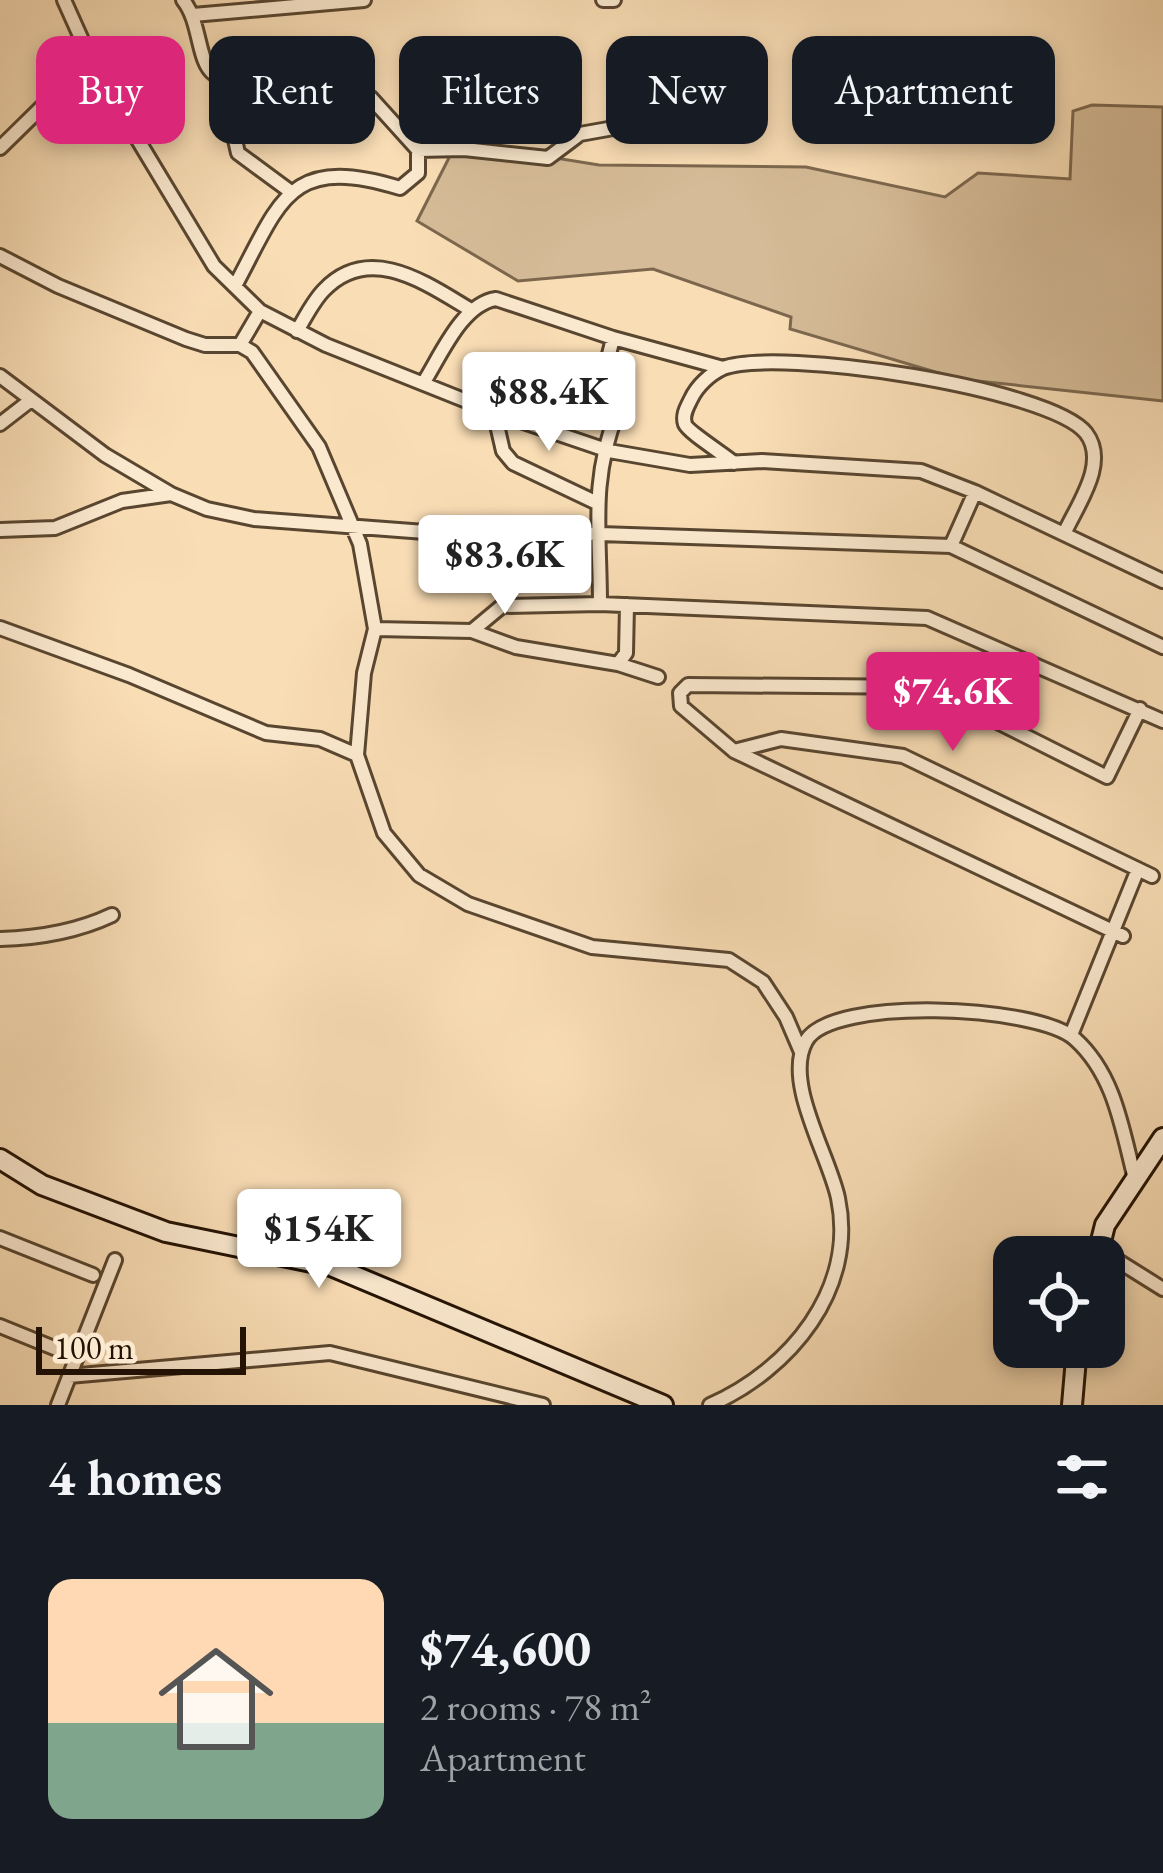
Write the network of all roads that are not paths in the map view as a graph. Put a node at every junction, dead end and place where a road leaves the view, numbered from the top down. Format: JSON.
{"nodes":[{"id":1,"x":64,"y":0,"type":"edge"},
{"id":2,"x":183,"y":0,"type":"edge"},
{"id":3,"x":364,"y":0,"type":"edge"},
{"id":4,"x":603,"y":0,"type":"edge"},
{"id":5,"x":614,"y":0,"type":"edge"},
{"id":6,"x":193,"y":15,"type":"junction"},
{"id":7,"x":80,"y":36,"type":"edge"},
{"id":8,"x":209,"y":70,"type":"edge"},
{"id":9,"x":375,"y":102,"type":"edge"},
{"id":10,"x":36,"y":112,"type":"edge"},
{"id":11,"x":606,"y":129,"type":"edge"},
{"id":12,"x":140,"y":144,"type":"edge"},
{"id":13,"x":236,"y":144,"type":"edge"},
{"id":14,"x":0,"y":148,"type":"edge"},
{"id":15,"x":418,"y":150,"type":"junction"},
{"id":16,"x":291,"y":192,"type":"junction"},
{"id":17,"x":0,"y":256,"type":"edge"},
{"id":18,"x":235,"y":286,"type":"junction"},
{"id":19,"x":471,"y":310,"type":"junction"},
{"id":20,"x":260,"y":311,"type":"junction"},
{"id":21,"x":297,"y":331,"type":"junction"},
{"id":22,"x":613,"y":338,"type":"junction"},
{"id":23,"x":240,"y":345,"type":"junction"},
{"id":24,"x":723,"y":368,"type":"junction"},
{"id":25,"x":0,"y":376,"type":"edge"},
{"id":26,"x":424,"y":382,"type":"junction"},
{"id":27,"x":32,"y":400,"type":"junction"},
{"id":28,"x":494,"y":412,"type":"junction"},
{"id":29,"x":0,"y":424,"type":"edge"},
{"id":30,"x":603,"y":449,"type":"junction"},
{"id":31,"x":734,"y":464,"type":"junction"},
{"id":32,"x":975,"y":491,"type":"junction"},
{"id":33,"x":171,"y":494,"type":"junction"},
{"id":34,"x":596,"y":502,"type":"junction"},
{"id":35,"x":351,"y":524,"type":"junction"},
{"id":36,"x":0,"y":530,"type":"edge"},
{"id":37,"x":600,"y":533,"type":"junction"},
{"id":38,"x":1064,"y":534,"type":"junction"},
{"id":39,"x":951,"y":546,"type":"junction"},
{"id":40,"x":1163,"y":581,"type":"edge"},
{"id":41,"x":600,"y":604,"type":"junction"},
{"id":42,"x":627,"y":605,"type":"junction"},
{"id":43,"x":0,"y":628,"type":"edge"},
{"id":44,"x":375,"y":629,"type":"junction"},
{"id":45,"x":472,"y":631,"type":"junction"},
{"id":46,"x":1163,"y":647,"type":"edge"},
{"id":47,"x":618,"y":664,"type":"junction"},
{"id":48,"x":658,"y":677,"type":"dead end"},
{"id":49,"x":1140,"y":709,"type":"junction"},
{"id":50,"x":1163,"y":721,"type":"edge"},
{"id":51,"x":734,"y":751,"type":"junction"},
{"id":52,"x":357,"y":755,"type":"junction"},
{"id":53,"x":1138,"y":869,"type":"junction"},
{"id":54,"x":1152,"y":876,"type":"dead end"},
{"id":55,"x":112,"y":915,"type":"dead end"},
{"id":56,"x":1117,"y":934,"type":"junction"},
{"id":57,"x":0,"y":940,"type":"edge"},
{"id":58,"x":1071,"y":1035,"type":"junction"},
{"id":59,"x":802,"y":1052,"type":"junction"},
{"id":60,"x":1163,"y":1138,"type":"edge"},
{"id":61,"x":0,"y":1159,"type":"edge"},
{"id":62,"x":1135,"y":1179,"type":"junction"},
{"id":63,"x":1102,"y":1236,"type":"edge"},
{"id":64,"x":0,"y":1238,"type":"edge"},
{"id":65,"x":115,"y":1260,"type":"dead end"},
{"id":66,"x":1125,"y":1268,"type":"edge"},
{"id":67,"x":93,"y":1275,"type":"dead end"},
{"id":68,"x":1163,"y":1289,"type":"edge"},
{"id":69,"x":0,"y":1326,"type":"edge"},
{"id":70,"x":59,"y":1350,"type":"dead end"},
{"id":71,"x":1075,"y":1368,"type":"edge"},
{"id":72,"x":69,"y":1376,"type":"junction"},
{"id":73,"x":58,"y":1405,"type":"edge"},
{"id":74,"x":543,"y":1405,"type":"edge"},
{"id":75,"x":663,"y":1405,"type":"edge"},
{"id":76,"x":710,"y":1405,"type":"edge"},
{"id":77,"x":1072,"y":1405,"type":"edge"}],
"edges":[{"from":1,"to":7,"type":"street"},
{"from":2,"to":6,"type":"street"},
{"from":3,"to":6,"type":"street"},
{"from":4,"to":5,"type":"street"},
{"from":6,"to":8,"type":"street"},
{"from":9,"to":15,"type":"street"},
{"from":10,"to":14,"type":"street"},
{"from":11,"to":15,"type":"street"},
{"from":12,"to":18,"type":"street"},
{"from":13,"to":16,"type":"street"},
{"from":15,"to":16,"type":"street"},
{"from":16,"to":18,"type":"street"},
{"from":17,"to":23,"type":"street"},
{"from":18,"to":20,"type":"street"},
{"from":19,"to":21,"type":"street"},
{"from":19,"to":22,"type":"street"},
{"from":19,"to":26,"type":"street"},
{"from":20,"to":21,"type":"street"},
{"from":20,"to":23,"type":"street"},
{"from":21,"to":26,"type":"street"},
{"from":22,"to":24,"type":"street"},
{"from":22,"to":30,"type":"street"},
{"from":23,"to":35,"type":"street"},
{"from":24,"to":31,"type":"street"},
{"from":24,"to":38,"type":"street"},
{"from":25,"to":27,"type":"street"},
{"from":26,"to":28,"type":"street"},
{"from":27,"to":29,"type":"street"},
{"from":27,"to":33,"type":"street"},
{"from":28,"to":30,"type":"street"},
{"from":28,"to":34,"type":"street"},
{"from":30,"to":31,"type":"street"},
{"from":30,"to":34,"type":"street"},
{"from":31,"to":32,"type":"street"},
{"from":32,"to":38,"type":"street"},
{"from":32,"to":39,"type":"street"},
{"from":33,"to":35,"type":"street"},
{"from":33,"to":36,"type":"street"},
{"from":34,"to":37,"type":"street"},
{"from":35,"to":37,"type":"street"},
{"from":35,"to":44,"type":"street"},
{"from":37,"to":39,"type":"street"},
{"from":37,"to":41,"type":"street"},
{"from":38,"to":40,"type":"street"},
{"from":39,"to":46,"type":"street"},
{"from":41,"to":42,"type":"street"},
{"from":41,"to":45,"type":"street"},
{"from":42,"to":47,"type":"street"},
{"from":42,"to":49,"type":"street"},
{"from":43,"to":52,"type":"street"},
{"from":44,"to":45,"type":"street"},
{"from":44,"to":52,"type":"street"},
{"from":45,"to":47,"type":"street"},
{"from":47,"to":48,"type":"street"},
{"from":49,"to":50,"type":"street"},
{"from":49,"to":51,"type":"street"},
{"from":51,"to":53,"type":"street"},
{"from":51,"to":56,"type":"street"},
{"from":52,"to":59,"type":"street"},
{"from":53,"to":54,"type":"street"},
{"from":53,"to":56,"type":"street"},
{"from":55,"to":57,"type":"street"},
{"from":56,"to":58,"type":"street"},
{"from":58,"to":59,"type":"street"},
{"from":58,"to":62,"type":"street"},
{"from":59,"to":76,"type":"street"},
{"from":60,"to":62,"type":"main road"},
{"from":61,"to":75,"type":"main road"},
{"from":62,"to":63,"type":"main road"},
{"from":64,"to":67,"type":"street"},
{"from":65,"to":72,"type":"street"},
{"from":66,"to":68,"type":"street"},
{"from":69,"to":70,"type":"street"},
{"from":71,"to":77,"type":"main road"},
{"from":72,"to":73,"type":"street"},
{"from":72,"to":74,"type":"street"}]}
